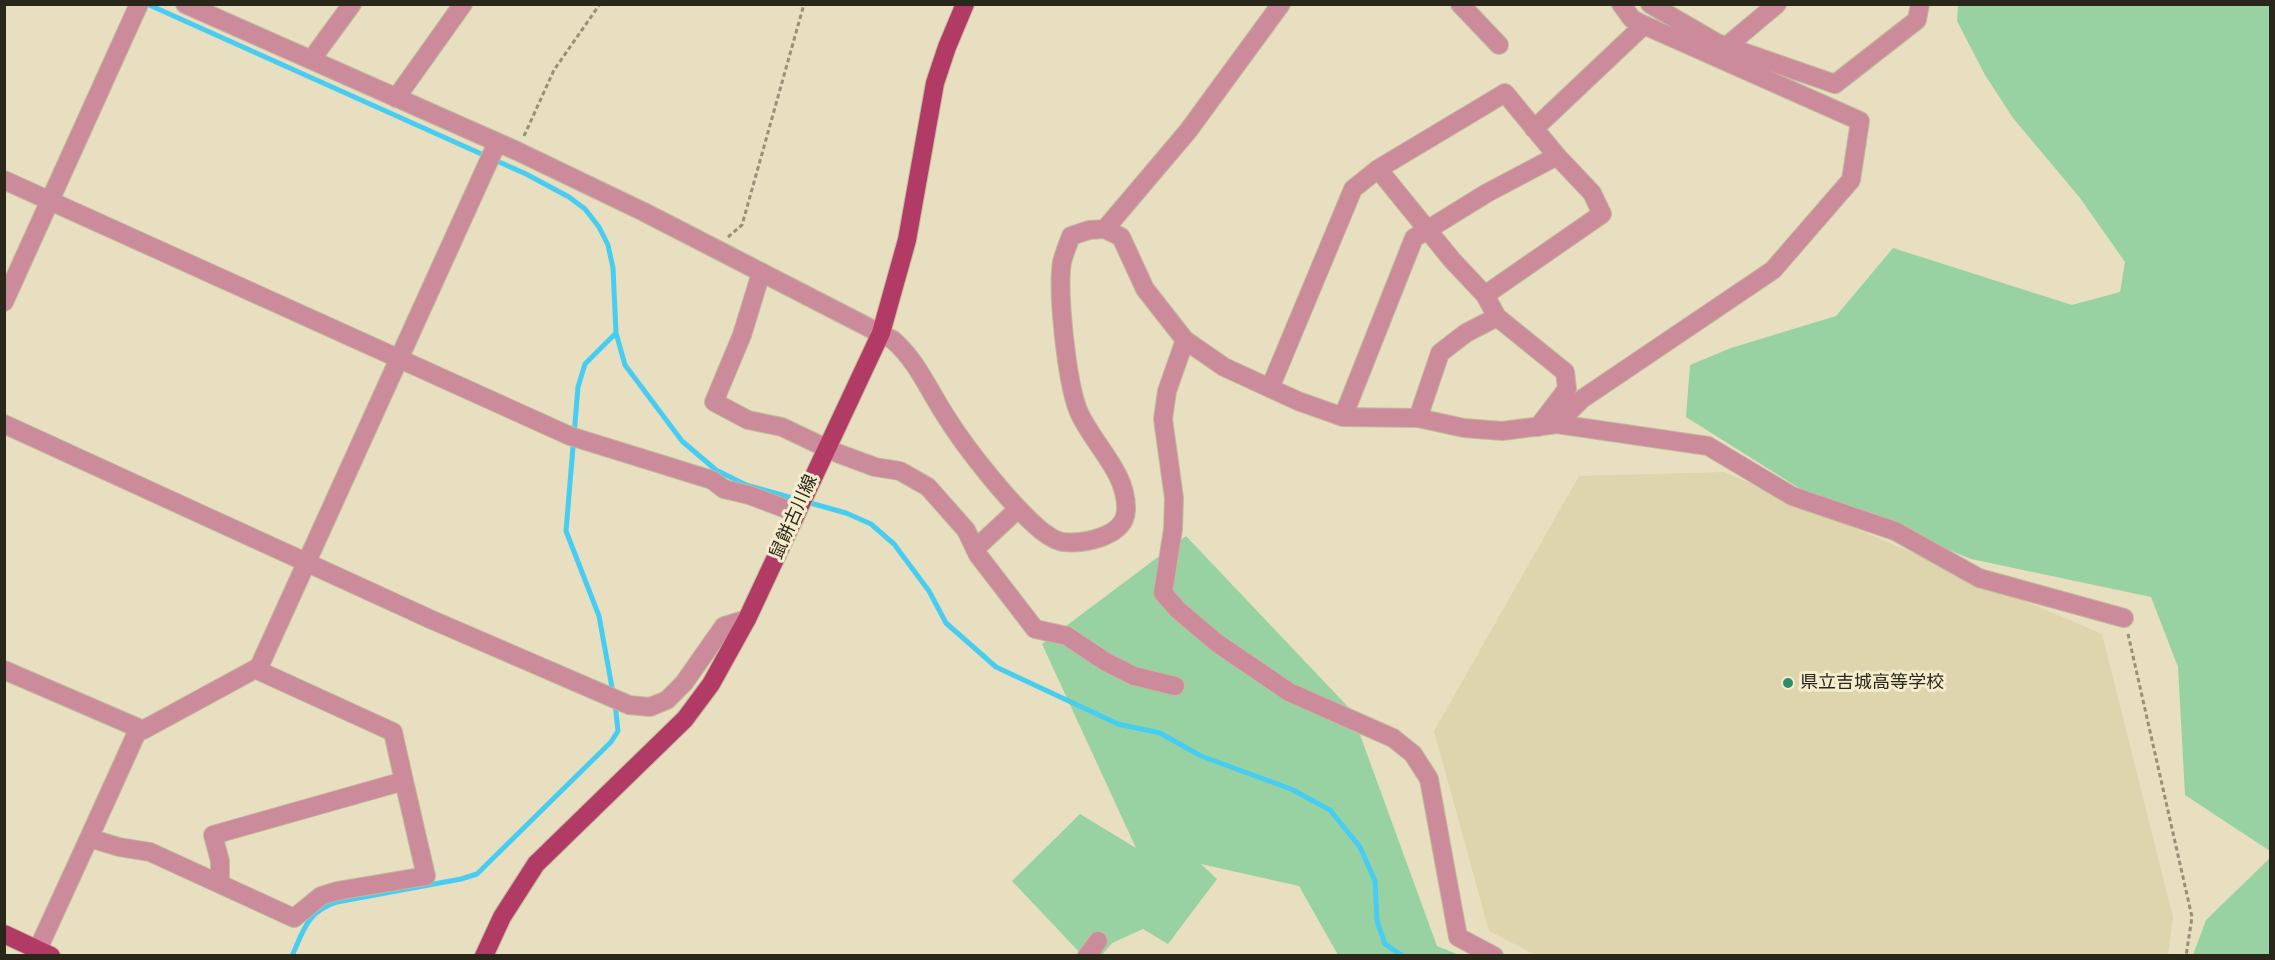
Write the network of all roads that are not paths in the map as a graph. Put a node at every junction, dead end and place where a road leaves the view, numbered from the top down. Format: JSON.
{"nodes":[{"id":1,"x":185,"y":4,"type":"edge"},
{"id":2,"x":352,"y":4,"type":"edge"},
{"id":3,"x":463,"y":4,"type":"edge"},
{"id":4,"x":965,"y":4,"type":"edge"},
{"id":5,"x":1281,"y":4,"type":"edge"},
{"id":6,"x":1460,"y":4,"type":"edge"},
{"id":7,"x":1621,"y":4,"type":"edge"},
{"id":8,"x":1650,"y":4,"type":"edge"},
{"id":9,"x":1777,"y":4,"type":"edge"},
{"id":10,"x":1920,"y":4,"type":"edge"},
{"id":11,"x":138,"y":8,"type":"edge"},
{"id":12,"x":1644,"y":26,"type":"junction"},
{"id":13,"x":1499,"y":45,"type":"dead end"},
{"id":14,"x":1727,"y":46,"type":"dead end"},
{"id":15,"x":311,"y":60,"type":"junction"},
{"id":16,"x":396,"y":98,"type":"junction"},
{"id":17,"x":1534,"y":129,"type":"junction"},
{"id":18,"x":493,"y":154,"type":"junction"},
{"id":19,"x":1557,"y":156,"type":"junction"},
{"id":20,"x":1377,"y":169,"type":"junction"},
{"id":21,"x":4,"y":180,"type":"edge"},
{"id":22,"x":50,"y":201,"type":"junction"},
{"id":23,"x":1428,"y":228,"type":"junction"},
{"id":24,"x":1105,"y":229,"type":"junction"},
{"id":25,"x":761,"y":273,"type":"junction"},
{"id":26,"x":1485,"y":295,"type":"junction"},
{"id":27,"x":4,"y":302,"type":"edge"},
{"id":28,"x":1497,"y":317,"type":"junction"},
{"id":29,"x":880,"y":333,"type":"junction"},
{"id":30,"x":1185,"y":340,"type":"junction"},
{"id":31,"x":399,"y":359,"type":"junction"},
{"id":32,"x":1270,"y":388,"type":"junction"},
{"id":33,"x":1343,"y":417,"type":"junction"},
{"id":34,"x":1418,"y":418,"type":"junction"},
{"id":35,"x":4,"y":424,"type":"edge"},
{"id":36,"x":1557,"y":424,"type":"junction"},
{"id":37,"x":1538,"y":427,"type":"junction"},
{"id":38,"x":831,"y":450,"type":"junction"},
{"id":39,"x":1018,"y":509,"type":"junction"},
{"id":40,"x":798,"y":512,"type":"junction"},
{"id":41,"x":975,"y":549,"type":"junction"},
{"id":42,"x":306,"y":562,"type":"junction"},
{"id":43,"x":2124,"y":618,"type":"road end"},
{"id":44,"x":747,"y":619,"type":"junction"},
{"id":45,"x":255,"y":669,"type":"junction"},
{"id":46,"x":4,"y":670,"type":"edge"},
{"id":47,"x":1175,"y":686,"type":"dead end"},
{"id":48,"x":138,"y":730,"type":"junction"},
{"id":49,"x":404,"y":781,"type":"junction"},
{"id":50,"x":89,"y":838,"type":"junction"},
{"id":51,"x":220,"y":884,"type":"junction"},
{"id":52,"x":4,"y":934,"type":"edge"},
{"id":53,"x":45,"y":952,"type":"edge"},
{"id":54,"x":484,"y":956,"type":"edge"},
{"id":55,"x":1494,"y":956,"type":"edge"}],
"edges":[{"from":1,"to":15,"type":"street"},
{"from":2,"to":15,"type":"street"},
{"from":3,"to":16,"type":"street"},
{"from":4,"to":29,"type":"main road","name":"鼠餅古川線"},
{"from":5,"to":24,"type":"street"},
{"from":6,"to":13,"type":"street"},
{"from":7,"to":12,"type":"street"},
{"from":8,"to":10,"type":"street"},
{"from":9,"to":14,"type":"street"},
{"from":11,"to":22,"type":"street"},
{"from":12,"to":17,"type":"street"},
{"from":12,"to":36,"type":"street"},
{"from":15,"to":16,"type":"street"},
{"from":16,"to":18,"type":"street"},
{"from":17,"to":19,"type":"street"},
{"from":17,"to":20,"type":"street"},
{"from":18,"to":25,"type":"street"},
{"from":18,"to":31,"type":"street"},
{"from":19,"to":23,"type":"street"},
{"from":19,"to":26,"type":"street"},
{"from":20,"to":23,"type":"street"},
{"from":20,"to":32,"type":"street"},
{"from":21,"to":22,"type":"street"},
{"from":22,"to":27,"type":"street"},
{"from":22,"to":31,"type":"street"},
{"from":23,"to":26,"type":"street"},
{"from":23,"to":33,"type":"street"},
{"from":24,"to":30,"type":"street"},
{"from":24,"to":39,"type":"street"},
{"from":25,"to":29,"type":"street"},
{"from":25,"to":38,"type":"street"},
{"from":26,"to":28,"type":"street"},
{"from":28,"to":34,"type":"street"},
{"from":28,"to":37,"type":"street"},
{"from":29,"to":38,"type":"main road","name":"鼠餅古川線"},
{"from":29,"to":39,"type":"street"},
{"from":30,"to":32,"type":"street"},
{"from":30,"to":55,"type":"street"},
{"from":31,"to":40,"type":"street"},
{"from":31,"to":42,"type":"street"},
{"from":32,"to":33,"type":"street"},
{"from":33,"to":34,"type":"street"},
{"from":34,"to":37,"type":"street"},
{"from":35,"to":42,"type":"street"},
{"from":36,"to":37,"type":"street"},
{"from":36,"to":43,"type":"street"},
{"from":38,"to":40,"type":"main road","name":"鼠餅古川線"},
{"from":38,"to":41,"type":"street"},
{"from":39,"to":41,"type":"street"},
{"from":40,"to":44,"type":"main road","name":"鼠餅古川線"},
{"from":41,"to":47,"type":"street"},
{"from":42,"to":44,"type":"street"},
{"from":42,"to":45,"type":"street"},
{"from":44,"to":54,"type":"main road","name":"鼠餅古川線"},
{"from":45,"to":48,"type":"street"},
{"from":45,"to":49,"type":"street"},
{"from":46,"to":48,"type":"street"},
{"from":48,"to":50,"type":"street"},
{"from":49,"to":51,"type":"street"},
{"from":49,"to":51,"type":"street"},
{"from":50,"to":51,"type":"street"},
{"from":50,"to":53,"type":"street"},
{"from":52,"to":53,"type":"main road"}]}
